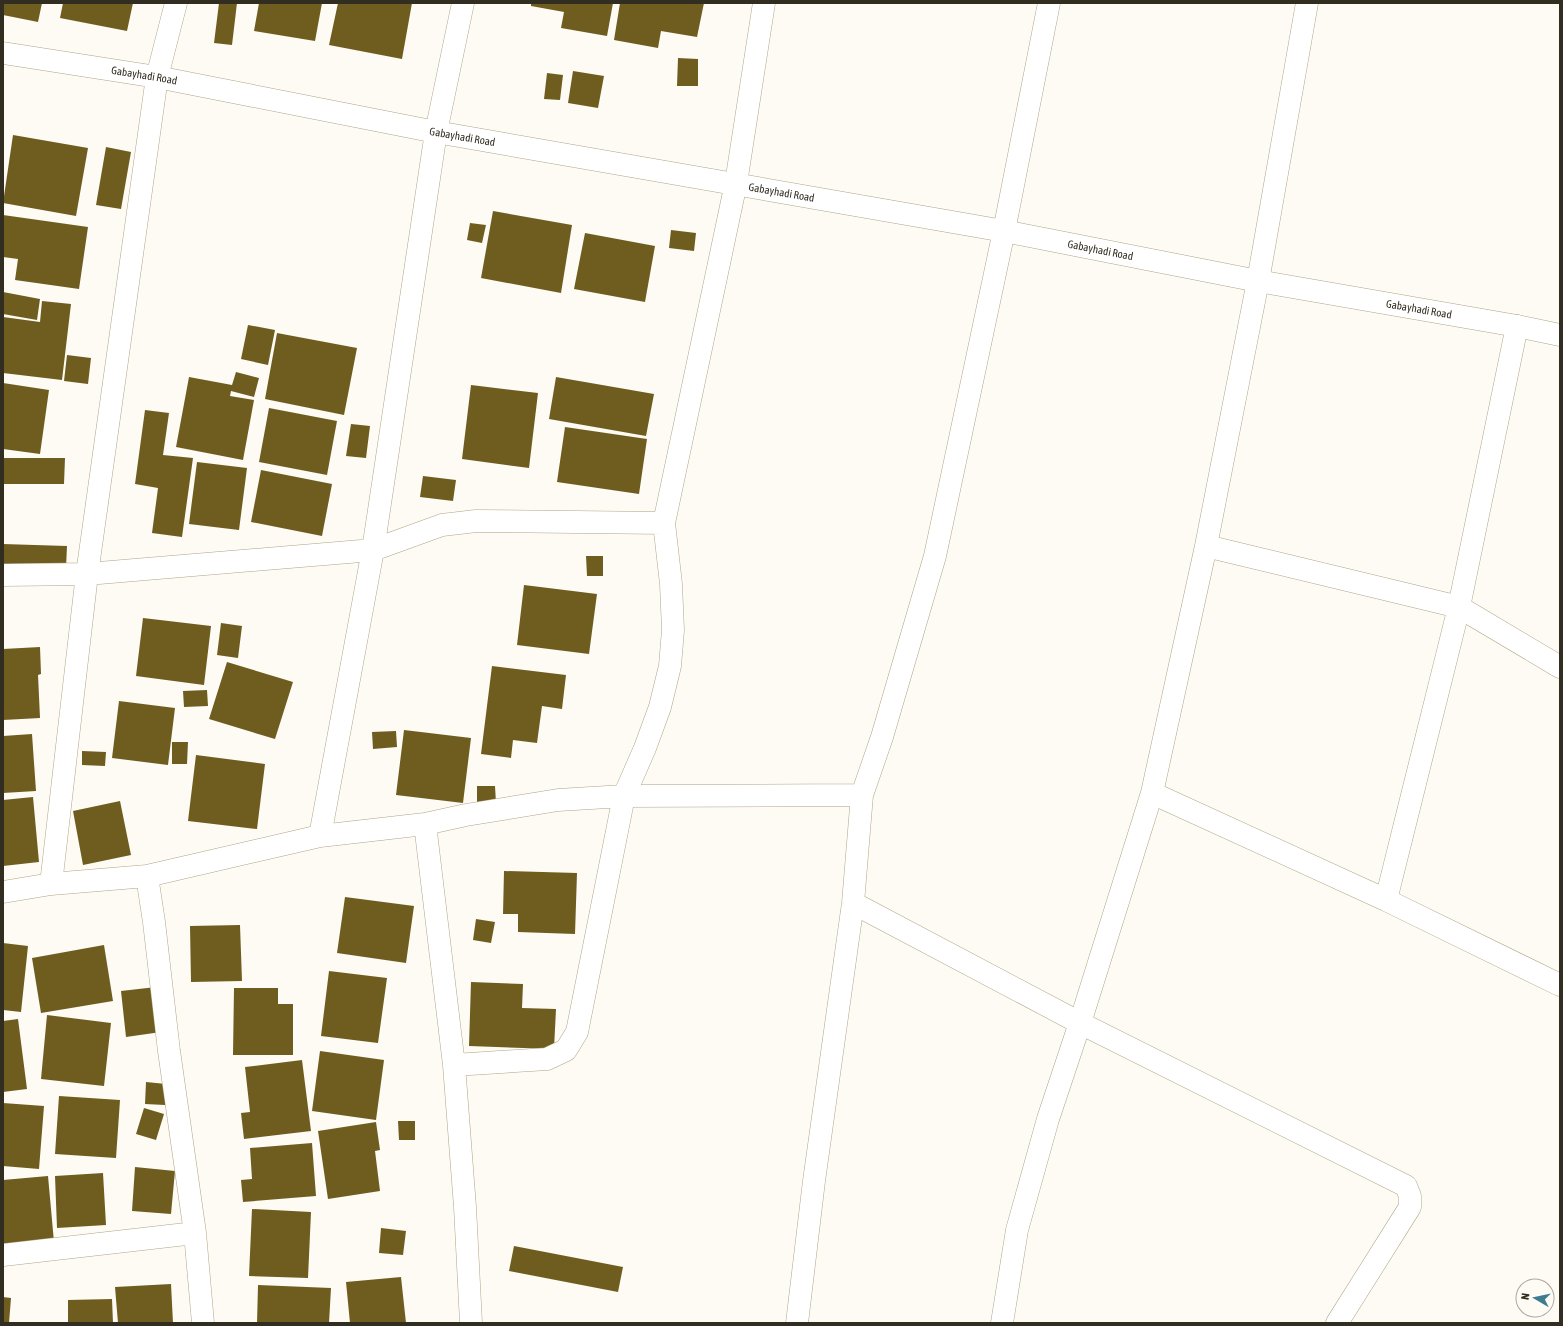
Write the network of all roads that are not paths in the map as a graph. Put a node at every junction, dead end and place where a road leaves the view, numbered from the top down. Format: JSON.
{"nodes":[{"id":1,"x":176,"y":3,"type":"edge"},
{"id":2,"x":463,"y":3,"type":"edge"},
{"id":3,"x":764,"y":3,"type":"edge"},
{"id":4,"x":1049,"y":3,"type":"edge"},
{"id":5,"x":1307,"y":3,"type":"edge"},
{"id":6,"x":3,"y":53,"type":"edge"},
{"id":7,"x":157,"y":77,"type":"junction"},
{"id":8,"x":436,"y":132,"type":"junction"},
{"id":9,"x":736,"y":183,"type":"junction"},
{"id":10,"x":1004,"y":231,"type":"junction"},
{"id":11,"x":1258,"y":281,"type":"junction"},
{"id":12,"x":1517,"y":326,"type":"junction"},
{"id":13,"x":1560,"y":335,"type":"edge"},
{"id":14,"x":664,"y":523,"type":"junction"},
{"id":15,"x":1206,"y":546,"type":"junction"},
{"id":16,"x":373,"y":550,"type":"junction"},
{"id":17,"x":87,"y":574,"type":"junction"},
{"id":18,"x":3,"y":575,"type":"edge"},
{"id":19,"x":1459,"y":607,"type":"junction"},
{"id":20,"x":1560,"y":668,"type":"edge"},
{"id":21,"x":1152,"y":793,"type":"junction"},
{"id":22,"x":862,"y":795,"type":"junction"},
{"id":23,"x":624,"y":796,"type":"junction"},
{"id":24,"x":425,"y":824,"type":"junction"},
{"id":25,"x":320,"y":836,"type":"junction"},
{"id":26,"x":147,"y":876,"type":"junction"},
{"id":27,"x":51,"y":884,"type":"junction"},
{"id":28,"x":3,"y":892,"type":"edge"},
{"id":29,"x":1386,"y":900,"type":"junction"},
{"id":30,"x":853,"y":903,"type":"junction"},
{"id":31,"x":1560,"y":985,"type":"edge"},
{"id":32,"x":1080,"y":1023,"type":"junction"},
{"id":33,"x":454,"y":1065,"type":"junction"},
{"id":34,"x":195,"y":1233,"type":"junction"},
{"id":35,"x":3,"y":1255,"type":"edge"},
{"id":36,"x":203,"y":1323,"type":"edge"},
{"id":37,"x":471,"y":1323,"type":"edge"},
{"id":38,"x":797,"y":1323,"type":"edge"},
{"id":39,"x":1002,"y":1323,"type":"edge"},
{"id":40,"x":1337,"y":1323,"type":"edge"}],
"edges":[{"from":1,"to":7,"type":"street"},
{"from":2,"to":8,"type":"street"},
{"from":3,"to":9,"type":"street"},
{"from":4,"to":10,"type":"street"},
{"from":5,"to":11,"type":"street"},
{"from":6,"to":7,"type":"street","name":"Gabayhadi Road"},
{"from":7,"to":8,"type":"street","name":"Gabayhadi Road"},
{"from":7,"to":17,"type":"street"},
{"from":8,"to":9,"type":"street","name":"Gabayhadi Road"},
{"from":8,"to":16,"type":"street"},
{"from":9,"to":10,"type":"street","name":"Gabayhadi Road"},
{"from":9,"to":14,"type":"street"},
{"from":10,"to":11,"type":"street","name":"Gabayhadi Road"},
{"from":10,"to":22,"type":"street"},
{"from":11,"to":12,"type":"street","name":"Gabayhadi Road"},
{"from":11,"to":15,"type":"street"},
{"from":12,"to":13,"type":"street","name":"Gabayhadi Road"},
{"from":12,"to":19,"type":"street"},
{"from":14,"to":16,"type":"street"},
{"from":14,"to":23,"type":"street"},
{"from":15,"to":19,"type":"street"},
{"from":15,"to":21,"type":"street"},
{"from":16,"to":17,"type":"street"},
{"from":16,"to":25,"type":"street"},
{"from":17,"to":18,"type":"street"},
{"from":17,"to":27,"type":"street"},
{"from":19,"to":20,"type":"street"},
{"from":19,"to":29,"type":"street"},
{"from":21,"to":29,"type":"street"},
{"from":21,"to":32,"type":"street"},
{"from":22,"to":23,"type":"street"},
{"from":22,"to":30,"type":"street"},
{"from":23,"to":24,"type":"street"},
{"from":23,"to":33,"type":"street"},
{"from":24,"to":25,"type":"street"},
{"from":24,"to":33,"type":"street"},
{"from":25,"to":26,"type":"street"},
{"from":26,"to":27,"type":"street"},
{"from":26,"to":34,"type":"street"},
{"from":27,"to":28,"type":"street"},
{"from":29,"to":31,"type":"street"},
{"from":30,"to":32,"type":"street"},
{"from":30,"to":38,"type":"street"},
{"from":32,"to":39,"type":"street"},
{"from":32,"to":40,"type":"street"},
{"from":33,"to":37,"type":"street"},
{"from":34,"to":35,"type":"street"},
{"from":34,"to":36,"type":"street"}]}
